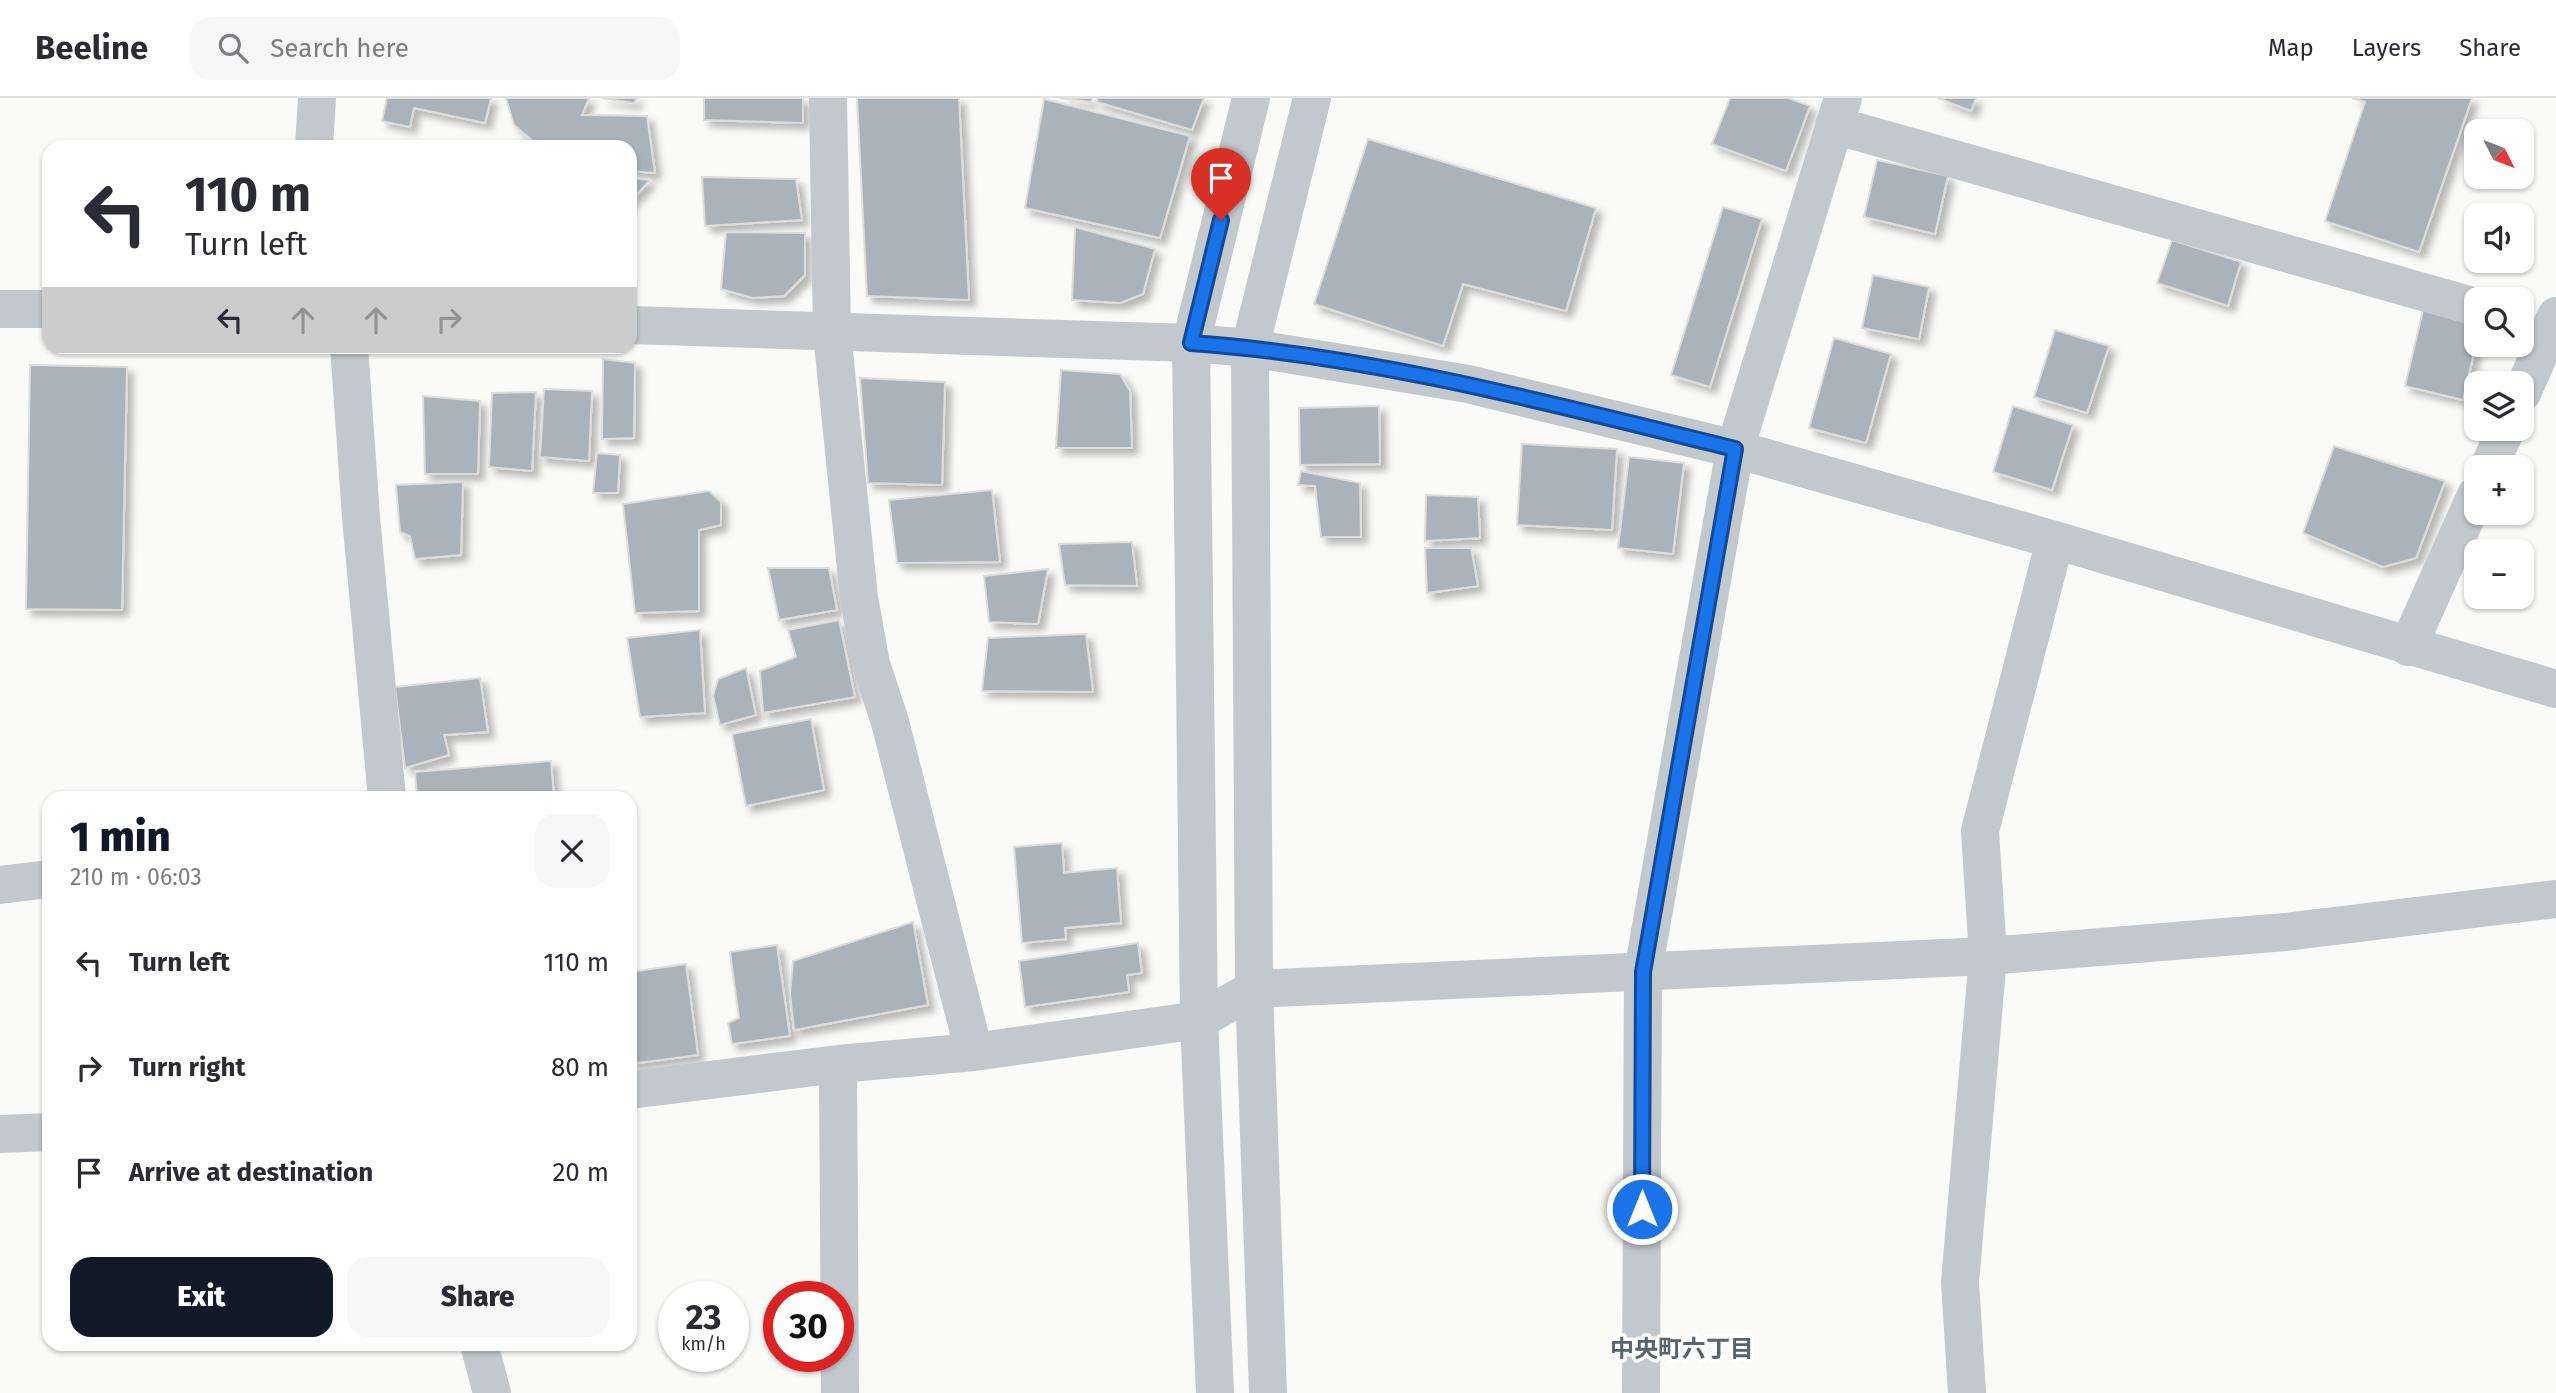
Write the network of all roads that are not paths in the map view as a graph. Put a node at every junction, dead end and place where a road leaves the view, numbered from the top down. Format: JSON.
{"nodes":[{"id":1,"x":317,"y":98,"type":"edge"},
{"id":2,"x":828,"y":98,"type":"edge"},
{"id":3,"x":1251,"y":98,"type":"edge"},
{"id":4,"x":1311,"y":98,"type":"edge"},
{"id":5,"x":1838,"y":111,"type":"edge"},
{"id":6,"x":314,"y":140,"type":"edge"},
{"id":7,"x":2464,"y":303,"type":"edge"},
{"id":8,"x":0,"y":309,"type":"edge"},
{"id":9,"x":42,"y":309,"type":"edge"},
{"id":10,"x":2546,"y":323,"type":"edge"},
{"id":11,"x":637,"y":325,"type":"edge"},
{"id":12,"x":832,"y":333,"type":"junction"},
{"id":13,"x":1191,"y":343,"type":"junction"},
{"id":14,"x":1250,"y":348,"type":"junction"},
{"id":15,"x":350,"y":354,"type":"edge"},
{"id":16,"x":2530,"y":371,"type":"edge"},
{"id":17,"x":1735,"y":449,"type":"junction"},
{"id":18,"x":2464,"y":522,"type":"edge"},
{"id":19,"x":2055,"y":540,"type":"junction"},
{"id":20,"x":2408,"y":647,"type":"junction"},
{"id":21,"x":2556,"y":689,"type":"edge"},
{"id":22,"x":386,"y":791,"type":"edge"},
{"id":23,"x":42,"y":880,"type":"edge"},
{"id":24,"x":0,"y":886,"type":"edge"},
{"id":25,"x":2556,"y":899,"type":"edge"},
{"id":26,"x":1988,"y":956,"type":"junction"},
{"id":27,"x":1643,"y":972,"type":"junction"},
{"id":28,"x":1254,"y":989,"type":"junction"},
{"id":29,"x":1199,"y":1020,"type":"junction"},
{"id":30,"x":974,"y":1052,"type":"junction"},
{"id":31,"x":838,"y":1064,"type":"junction"},
{"id":32,"x":637,"y":1089,"type":"edge"},
{"id":33,"x":42,"y":1132,"type":"edge"},
{"id":34,"x":0,"y":1134,"type":"edge"},
{"id":35,"x":481,"y":1351,"type":"edge"},
{"id":36,"x":492,"y":1393,"type":"edge"},
{"id":37,"x":840,"y":1393,"type":"edge"},
{"id":38,"x":1215,"y":1393,"type":"edge"},
{"id":39,"x":1268,"y":1393,"type":"edge"},
{"id":40,"x":1641,"y":1393,"type":"edge"},
{"id":41,"x":1967,"y":1393,"type":"edge"}],
"edges":[{"from":1,"to":6,"type":"street"},
{"from":2,"to":12,"type":"street"},
{"from":3,"to":13,"type":"street"},
{"from":4,"to":14,"type":"street"},
{"from":5,"to":7,"type":"street"},
{"from":5,"to":17,"type":"street"},
{"from":8,"to":9,"type":"street"},
{"from":10,"to":16,"type":"street"},
{"from":11,"to":12,"type":"street"},
{"from":12,"to":13,"type":"street"},
{"from":12,"to":30,"type":"street"},
{"from":13,"to":14,"type":"street"},
{"from":13,"to":29,"type":"street"},
{"from":14,"to":17,"type":"street"},
{"from":14,"to":28,"type":"street"},
{"from":15,"to":22,"type":"street"},
{"from":17,"to":19,"type":"street"},
{"from":17,"to":27,"type":"street"},
{"from":18,"to":20,"type":"street"},
{"from":19,"to":20,"type":"street"},
{"from":19,"to":26,"type":"street"},
{"from":20,"to":21,"type":"street"},
{"from":23,"to":24,"type":"street"},
{"from":25,"to":26,"type":"street"},
{"from":26,"to":27,"type":"street"},
{"from":26,"to":41,"type":"street"},
{"from":27,"to":28,"type":"street"},
{"from":27,"to":40,"type":"street"},
{"from":28,"to":29,"type":"street"},
{"from":28,"to":39,"type":"street"},
{"from":29,"to":30,"type":"street"},
{"from":29,"to":38,"type":"street"},
{"from":30,"to":31,"type":"street"},
{"from":31,"to":32,"type":"street"},
{"from":31,"to":37,"type":"street"},
{"from":33,"to":34,"type":"street"},
{"from":35,"to":36,"type":"street"}]}
